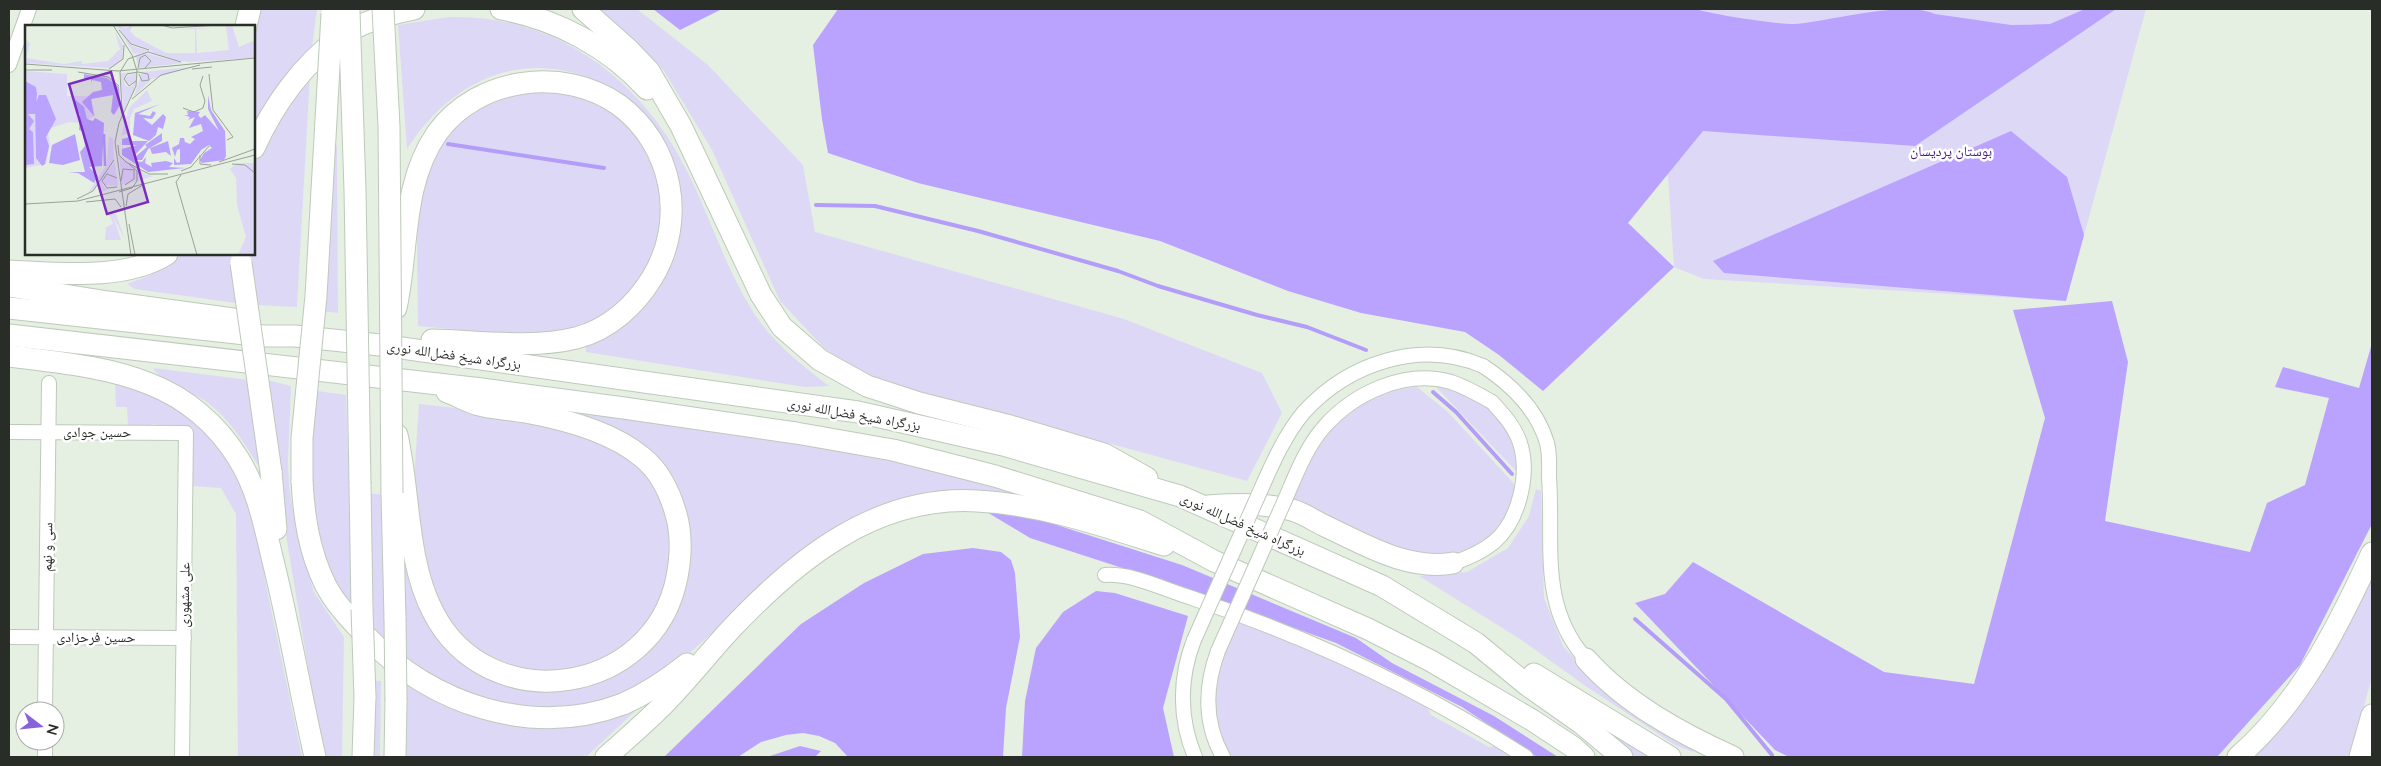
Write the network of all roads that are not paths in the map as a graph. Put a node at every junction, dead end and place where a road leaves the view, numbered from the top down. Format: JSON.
{"nodes":[{"id":1,"x":30,"y":9,"type":"edge"},
{"id":2,"x":250,"y":9,"type":"edge"},
{"id":3,"x":383,"y":9,"type":"edge"},
{"id":4,"x":414,"y":9,"type":"edge"},
{"id":5,"x":501,"y":9,"type":"edge"},
{"id":6,"x":584,"y":9,"type":"edge"},
{"id":7,"x":341,"y":11,"type":"edge"},
{"id":8,"x":246,"y":25,"type":"edge"},
{"id":9,"x":9,"y":65,"type":"edge"},
{"id":10,"x":681,"y":126,"type":"junction"},
{"id":11,"x":255,"y":146,"type":"edge"},
{"id":12,"x":165,"y":255,"type":"edge"},
{"id":13,"x":241,"y":258,"type":"edge"},
{"id":14,"x":9,"y":271,"type":"edge"},
{"id":15,"x":9,"y":286,"type":"edge"},
{"id":16,"x":9,"y":308,"type":"edge"},
{"id":17,"x":392,"y":325,"type":"junction"},
{"id":18,"x":9,"y":335,"type":"edge"},
{"id":19,"x":296,"y":336,"type":"junction"},
{"id":20,"x":380,"y":344,"type":"junction"},
{"id":21,"x":9,"y":356,"type":"edge"},
{"id":22,"x":49,"y":383,"type":"dead end"},
{"id":23,"x":424,"y":383,"type":"junction"},
{"id":24,"x":391,"y":408,"type":"junction"},
{"id":25,"x":9,"y":432,"type":"edge"},
{"id":26,"x":48,"y":432,"type":"junction"},
{"id":27,"x":186,"y":432,"type":"joint"},
{"id":28,"x":1180,"y":496,"type":"junction"},
{"id":29,"x":1207,"y":506,"type":"junction"},
{"id":30,"x":2372,"y":553,"type":"edge"},
{"id":31,"x":1214,"y":561,"type":"junction"},
{"id":32,"x":1453,"y":563,"type":"joint"},
{"id":33,"x":1105,"y":575,"type":"dead end"},
{"id":34,"x":283,"y":600,"type":"junction"},
{"id":35,"x":730,"y":630,"type":"junction"},
{"id":36,"x":9,"y":637,"type":"edge"},
{"id":37,"x":46,"y":637,"type":"junction"},
{"id":38,"x":184,"y":638,"type":"junction"},
{"id":39,"x":1476,"y":643,"type":"junction"},
{"id":40,"x":1586,"y":659,"type":"joint"},
{"id":41,"x":45,"y":701,"type":"edge"},
{"id":42,"x":2372,"y":715,"type":"edge"},
{"id":43,"x":182,"y":757,"type":"edge"},
{"id":44,"x":315,"y":757,"type":"edge"},
{"id":45,"x":363,"y":757,"type":"edge"},
{"id":46,"x":395,"y":757,"type":"edge"},
{"id":47,"x":606,"y":757,"type":"edge"},
{"id":48,"x":1194,"y":757,"type":"edge"},
{"id":49,"x":1223,"y":757,"type":"edge"},
{"id":50,"x":1526,"y":757,"type":"edge"},
{"id":51,"x":1584,"y":757,"type":"edge"},
{"id":52,"x":1622,"y":757,"type":"edge"},
{"id":53,"x":1670,"y":757,"type":"edge"},
{"id":54,"x":1733,"y":757,"type":"edge"},
{"id":55,"x":2238,"y":757,"type":"edge"},
{"id":56,"x":2360,"y":757,"type":"edge"}],
"edges":[{"from":1,"to":9,"type":"street"},
{"from":2,"to":8,"type":"highway"},
{"from":3,"to":17,"type":"highway","bridge":true},
{"from":4,"to":11,"type":"highway"},
{"from":5,"to":10,"type":"highway"},
{"from":6,"to":10,"type":"highway"},
{"from":7,"to":35,"type":"highway","bridge":true},
{"from":7,"to":45,"type":"highway","bridge":true},
{"from":10,"to":28,"type":"highway"},
{"from":12,"to":14,"type":"highway"},
{"from":13,"to":34,"type":"highway","bridge":true},
{"from":15,"to":19,"type":"highway"},
{"from":16,"to":19,"type":"highway","name":"بزرگراه شیخ فضل‌الله نوری"},
{"from":17,"to":20,"type":"highway"},
{"from":17,"to":24,"type":"highway","bridge":true},
{"from":18,"to":23,"type":"highway","name":"بزرگراه شیخ فضل‌الله نوری"},
{"from":19,"to":20,"type":"highway","name":"بزرگراه شیخ فضل‌الله نوری"},
{"from":20,"to":28,"type":"highway","name":"بزرگراه شیخ فضل‌الله نوری"},
{"from":21,"to":34,"type":"highway"},
{"from":22,"to":26,"type":"street","name":"سی و نهم"},
{"from":23,"to":24,"type":"highway"},
{"from":23,"to":31,"type":"highway","name":"بزرگراه شیخ فضل‌الله نوری"},
{"from":24,"to":46,"type":"highway","bridge":true},
{"from":25,"to":26,"type":"street","name":"حسین جوادی"},
{"from":26,"to":27,"type":"street","name":"حسین جوادی"},
{"from":26,"to":37,"type":"street","name":"سی و نهم"},
{"from":27,"to":38,"type":"street","name":"علی مشهوری"},
{"from":28,"to":29,"type":"highway","name":"بزرگراه شیخ فضل‌الله نوری"},
{"from":29,"to":32,"type":"highway"},
{"from":29,"to":39,"type":"highway","name":"بزرگراه شیخ فضل‌الله نوری"},
{"from":30,"to":55,"type":"highway"},
{"from":31,"to":35,"type":"highway"},
{"from":31,"to":51,"type":"highway","name":"بزرگراه شیخ فضل‌الله نوری"},
{"from":32,"to":49,"type":"street","bridge":true},
{"from":33,"to":50,"type":"street"},
{"from":34,"to":44,"type":"highway"},
{"from":35,"to":47,"type":"highway"},
{"from":36,"to":37,"type":"street","name":"حسین فرحزادی"},
{"from":37,"to":38,"type":"street","name":"حسین فرحزادی"},
{"from":37,"to":41,"type":"street","name":"سی و نهم"},
{"from":38,"to":43,"type":"street","name":"علی مشهوری"},
{"from":39,"to":52,"type":"highway","name":"بزرگراه شیخ فضل‌الله نوری"},
{"from":39,"to":53,"type":"highway"},
{"from":40,"to":48,"type":"street","bridge":true},
{"from":40,"to":54,"type":"highway"},
{"from":42,"to":56,"type":"highway"}]}
